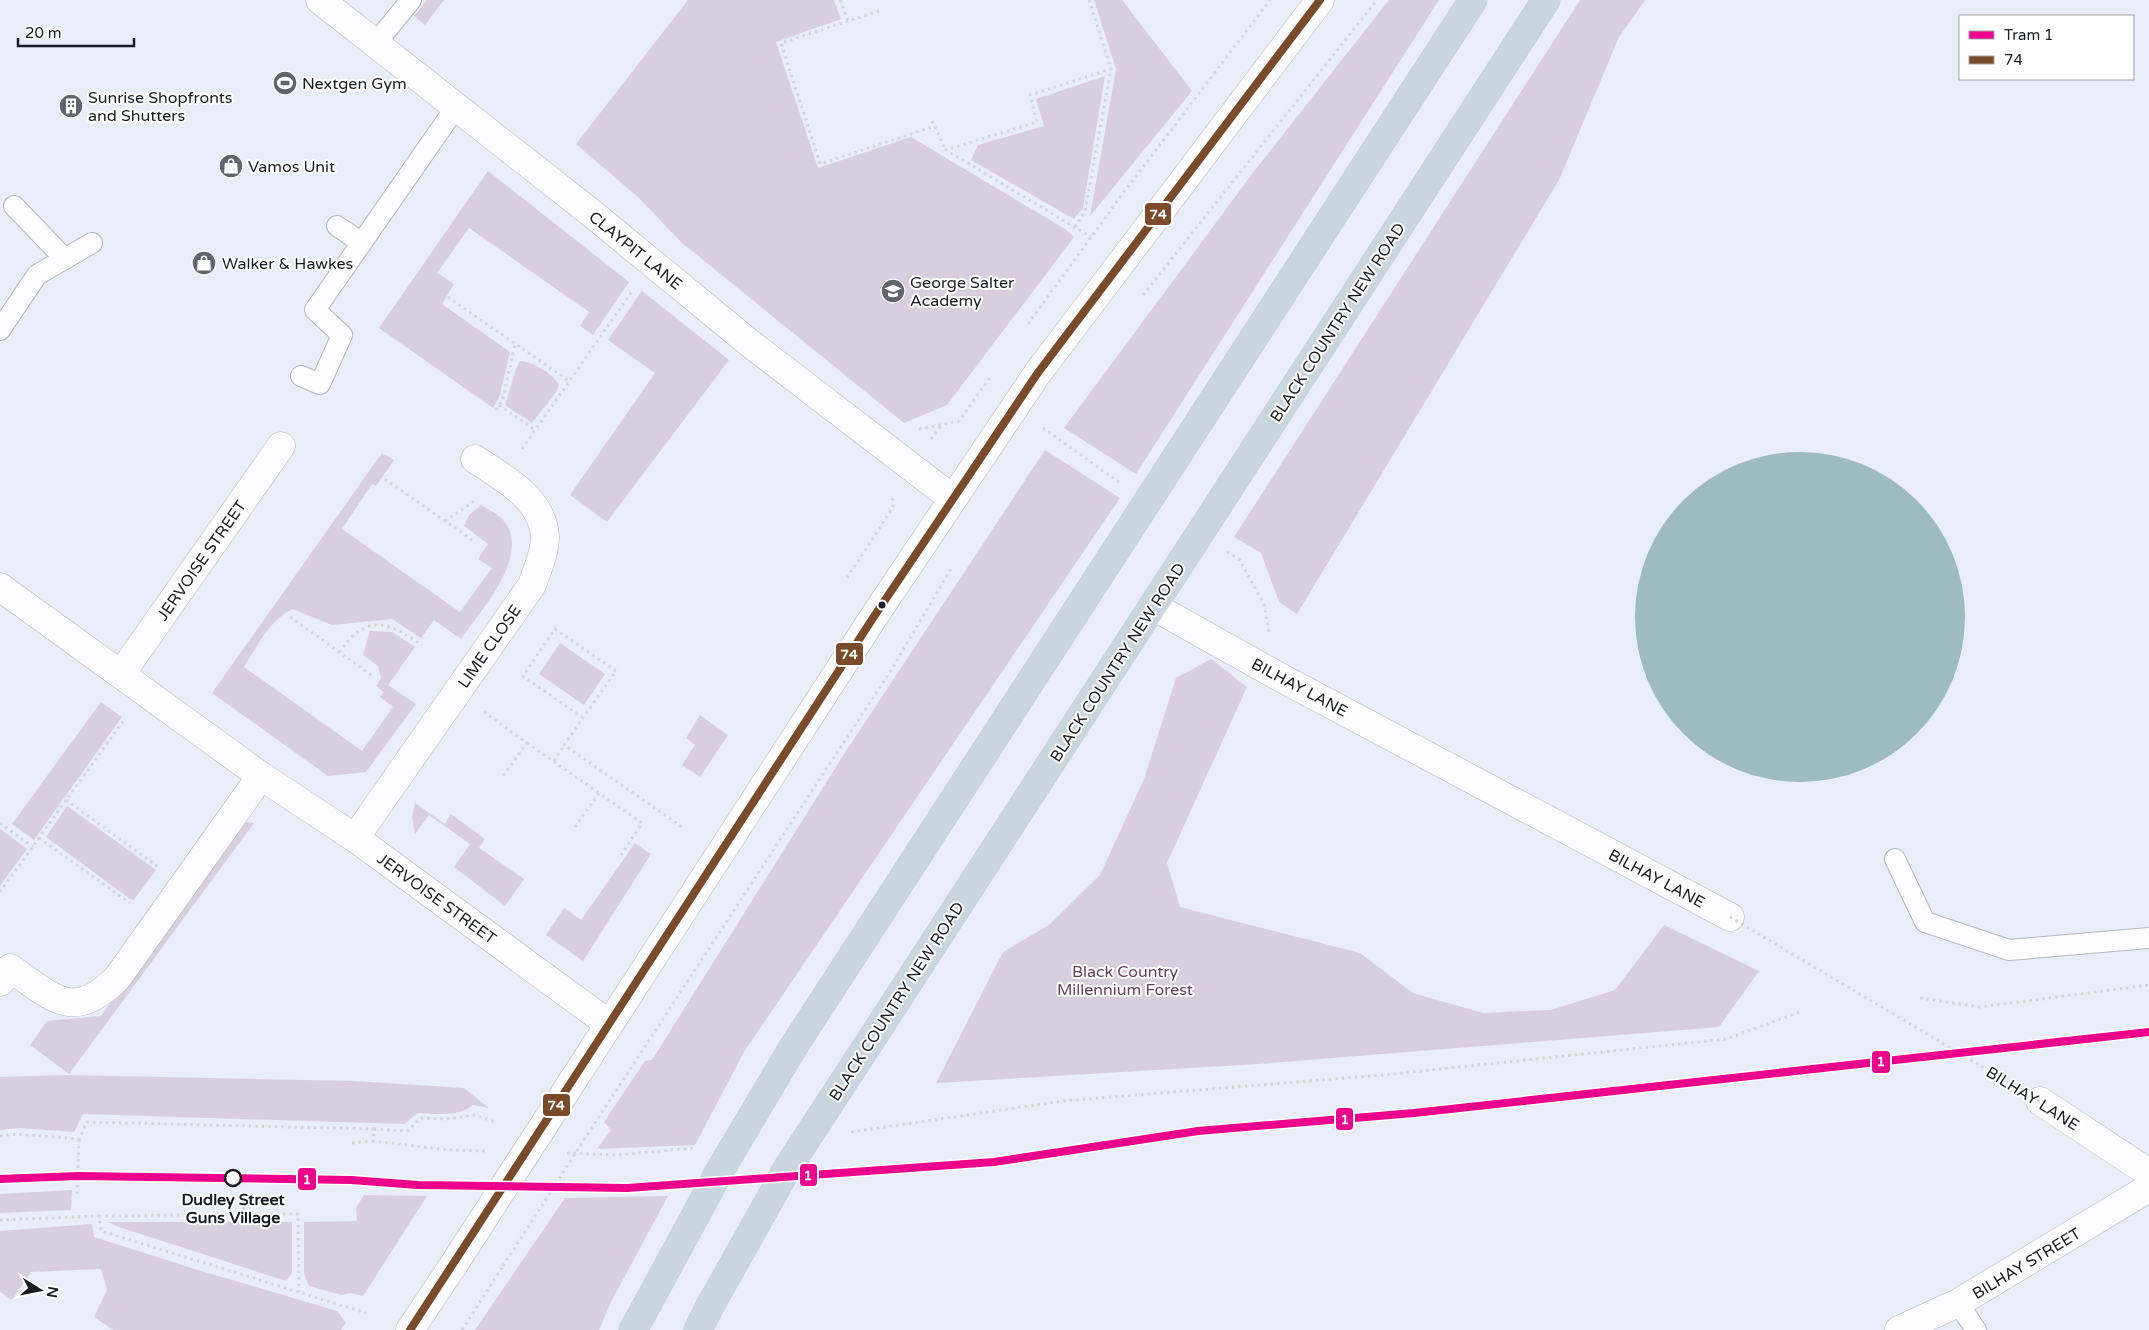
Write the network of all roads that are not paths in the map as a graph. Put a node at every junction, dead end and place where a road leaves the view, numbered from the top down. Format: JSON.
{"nodes":[{"id":1,"x":320,"y":0,"type":"edge"},
{"id":2,"x":411,"y":0,"type":"edge"},
{"id":3,"x":1320,"y":0,"type":"edge"},
{"id":4,"x":1473,"y":0,"type":"edge"},
{"id":5,"x":1546,"y":0,"type":"edge"},
{"id":6,"x":375,"y":44,"type":"junction"},
{"id":7,"x":456,"y":107,"type":"junction"},
{"id":8,"x":35,"y":202,"type":"dead end"},
{"id":9,"x":14,"y":206,"type":"dead end"},
{"id":10,"x":29,"y":221,"type":"junction"},
{"id":11,"x":336,"y":226,"type":"dead end"},
{"id":12,"x":362,"y":242,"type":"junction"},
{"id":13,"x":92,"y":243,"type":"dead end"},
{"id":14,"x":65,"y":259,"type":"junction"},
{"id":15,"x":0,"y":330,"type":"edge"},
{"id":16,"x":301,"y":376,"type":"dead end"},
{"id":17,"x":281,"y":446,"type":"dead end"},
{"id":18,"x":475,"y":459,"type":"dead end"},
{"id":19,"x":953,"y":499,"type":"junction"},
{"id":20,"x":0,"y":587,"type":"edge"},
{"id":21,"x":1153,"y":606,"type":"junction"},
{"id":22,"x":121,"y":674,"type":"junction"},
{"id":23,"x":261,"y":776,"type":"junction"},
{"id":24,"x":355,"y":838,"type":"junction"},
{"id":25,"x":1895,"y":859,"type":"dead end"},
{"id":26,"x":1730,"y":917,"type":"road end"},
{"id":27,"x":2149,"y":938,"type":"edge"},
{"id":28,"x":0,"y":982,"type":"edge"},
{"id":29,"x":609,"y":1024,"type":"junction"},
{"id":30,"x":2040,"y":1100,"type":"road end"},
{"id":31,"x":2149,"y":1173,"type":"edge"},
{"id":32,"x":2149,"y":1188,"type":"edge"},
{"id":33,"x":1958,"y":1303,"type":"junction"},
{"id":34,"x":410,"y":1330,"type":"edge"},
{"id":35,"x":633,"y":1330,"type":"edge"},
{"id":36,"x":698,"y":1330,"type":"edge"},
{"id":37,"x":1899,"y":1330,"type":"edge"},
{"id":38,"x":1976,"y":1330,"type":"edge"}],
"edges":[{"from":1,"to":6,"type":"street","name":"CLAYPIT LANE"},
{"from":2,"to":6,"type":"lane"},
{"from":3,"to":19,"type":"street"},
{"from":4,"to":35,"type":"highway","bridge":true},
{"from":5,"to":21,"type":"highway","name":"BLACK COUNTRY NEW ROAD"},
{"from":6,"to":7,"type":"street","name":"CLAYPIT LANE"},
{"from":7,"to":12,"type":"lane"},
{"from":7,"to":19,"type":"street","name":"CLAYPIT LANE"},
{"from":8,"to":10,"type":"lane"},
{"from":9,"to":10,"type":"lane"},
{"from":10,"to":14,"type":"lane"},
{"from":11,"to":12,"type":"lane"},
{"from":12,"to":16,"type":"lane"},
{"from":13,"to":14,"type":"lane"},
{"from":14,"to":15,"type":"lane"},
{"from":17,"to":22,"type":"street","name":"JERVOISE STREET"},
{"from":18,"to":24,"type":"street","name":"LIME CLOSE"},
{"from":19,"to":29,"type":"street"},
{"from":20,"to":22,"type":"street","name":"JERVOISE STREET"},
{"from":21,"to":26,"type":"street","name":"BILHAY LANE"},
{"from":21,"to":36,"type":"highway","name":"BLACK COUNTRY NEW ROAD","bridge":true},
{"from":22,"to":23,"type":"street","name":"JERVOISE STREET"},
{"from":23,"to":24,"type":"street","name":"JERVOISE STREET"},
{"from":23,"to":28,"type":"street"},
{"from":24,"to":29,"type":"street","name":"JERVOISE STREET"},
{"from":25,"to":27,"type":"lane"},
{"from":29,"to":34,"type":"street","bridge":true},
{"from":30,"to":31,"type":"street","name":"BILHAY LANE"},
{"from":32,"to":33,"type":"street","name":"BILHAY STREET"},
{"from":33,"to":37,"type":"street","name":"BILHAY STREET"},
{"from":33,"to":38,"type":"lane"}]}
